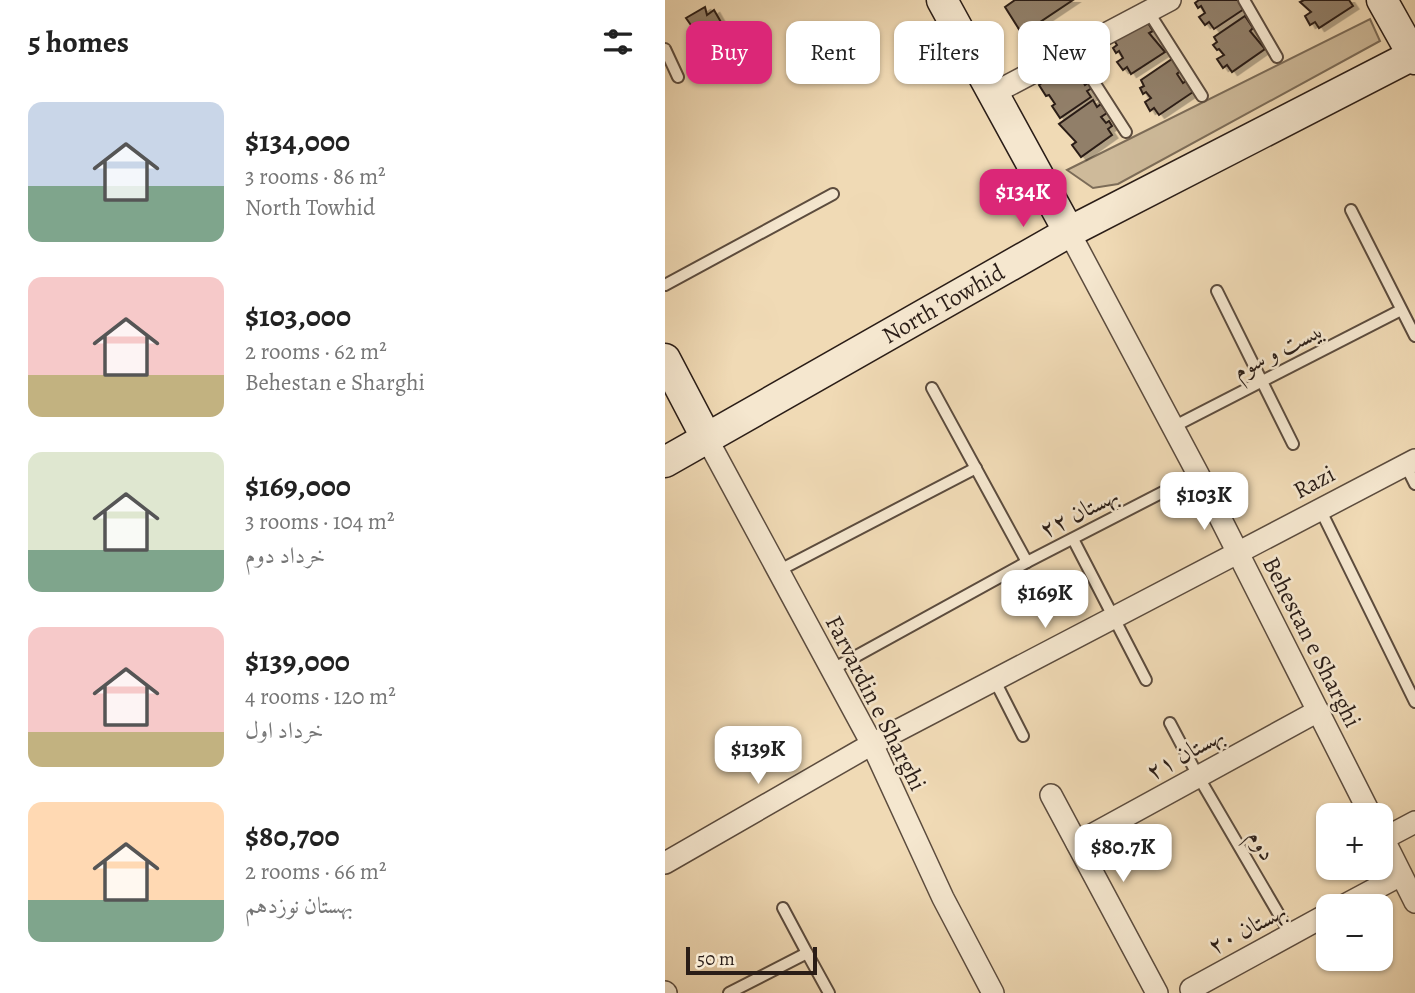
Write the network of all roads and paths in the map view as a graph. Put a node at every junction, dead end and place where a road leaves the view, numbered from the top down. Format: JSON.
{"nodes":[{"id":1,"x":942,"y":0,"type":"edge"},
{"id":2,"x":1170,"y":0,"type":"edge"},
{"id":3,"x":1244,"y":0,"type":"edge"},
{"id":4,"x":1382,"y":0,"type":"edge"},
{"id":5,"x":1148,"y":11,"type":"junction"},
{"id":6,"x":1110,"y":32,"type":"edge"},
{"id":7,"x":665,"y":49,"type":"edge"},
{"id":8,"x":1414,"y":55,"type":"edge"},
{"id":9,"x":1277,"y":57,"type":"dead end"},
{"id":10,"x":678,"y":77,"type":"dead end"},
{"id":11,"x":1018,"y":80,"type":"edge"},
{"id":12,"x":1095,"y":84,"type":"edge"},
{"id":13,"x":992,"y":94,"type":"junction"},
{"id":14,"x":1202,"y":96,"type":"dead end"},
{"id":15,"x":1126,"y":132,"type":"dead end"},
{"id":16,"x":833,"y":194,"type":"dead end"},
{"id":17,"x":1351,"y":210,"type":"dead end"},
{"id":18,"x":1069,"y":232,"type":"junction"},
{"id":19,"x":665,"y":285,"type":"edge"},
{"id":20,"x":1217,"y":291,"type":"dead end"},
{"id":21,"x":1401,"y":310,"type":"junction"},
{"id":22,"x":1415,"y":336,"type":"edge"},
{"id":23,"x":665,"y":359,"type":"edge"},
{"id":24,"x":1262,"y":382,"type":"junction"},
{"id":25,"x":932,"y":388,"type":"dead end"},
{"id":26,"x":1173,"y":427,"type":"junction"},
{"id":27,"x":707,"y":439,"type":"junction"},
{"id":28,"x":1293,"y":444,"type":"dead end"},
{"id":29,"x":665,"y":462,"type":"edge"},
{"id":30,"x":1410,"y":462,"type":"edge"},
{"id":31,"x":976,"y":468,"type":"junction"},
{"id":32,"x":1198,"y":474,"type":"junction"},
{"id":33,"x":1415,"y":484,"type":"edge"},
{"id":34,"x":1320,"y":509,"type":"junction"},
{"id":35,"x":1073,"y":539,"type":"junction"},
{"id":36,"x":1237,"y":551,"type":"junction"},
{"id":37,"x":1027,"y":562,"type":"junction"},
{"id":38,"x":778,"y":571,"type":"junction"},
{"id":39,"x":1112,"y":617,"type":"junction"},
{"id":40,"x":831,"y":670,"type":"junction"},
{"id":41,"x":1146,"y":680,"type":"dead end"},
{"id":42,"x":995,"y":681,"type":"junction"},
{"id":43,"x":1415,"y":702,"type":"edge"},
{"id":44,"x":1318,"y":712,"type":"junction"},
{"id":45,"x":1170,"y":723,"type":"dead end"},
{"id":46,"x":1023,"y":736,"type":"dead end"},
{"id":47,"x":872,"y":744,"type":"junction"},
{"id":48,"x":1198,"y":776,"type":"junction"},
{"id":49,"x":1052,"y":796,"type":"dead end"},
{"id":50,"x":1364,"y":803,"type":"edge"},
{"id":51,"x":1415,"y":822,"type":"edge"},
{"id":52,"x":1393,"y":831,"type":"edge"},
{"id":53,"x":1077,"y":843,"type":"junction"},
{"id":54,"x":1393,"y":859,"type":"edge"},
{"id":55,"x":665,"y":863,"type":"edge"},
{"id":56,"x":1401,"y":875,"type":"junction"},
{"id":57,"x":1365,"y":894,"type":"edge"},
{"id":58,"x":1415,"y":902,"type":"edge"},
{"id":59,"x":783,"y":908,"type":"dead end"},
{"id":60,"x":1316,"y":920,"type":"edge"},
{"id":61,"x":1291,"y":934,"type":"junction"},
{"id":62,"x":807,"y":953,"type":"junction"},
{"id":63,"x":1191,"y":989,"type":"dead end"},
{"id":64,"x":729,"y":993,"type":"edge"},
{"id":65,"x":829,"y":993,"type":"edge"},
{"id":66,"x":993,"y":993,"type":"edge"},
{"id":67,"x":1157,"y":993,"type":"edge"}],
"edges":[{"from":1,"to":13,"type":"street"},
{"from":2,"to":5,"type":"street"},
{"from":3,"to":9,"type":"lane"},
{"from":4,"to":8,"type":"street"},
{"from":5,"to":6,"type":"street"},
{"from":5,"to":14,"type":"lane"},
{"from":7,"to":10,"type":"lane"},
{"from":8,"to":18,"type":"street","name":"North Towhid"},
{"from":11,"to":13,"type":"street"},
{"from":12,"to":15,"type":"lane"},
{"from":13,"to":18,"type":"street"},
{"from":16,"to":19,"type":"lane"},
{"from":17,"to":21,"type":"lane"},
{"from":18,"to":26,"type":"street","name":"Behestan e Sharghi"},
{"from":18,"to":27,"type":"street","name":"North Towhid"},
{"from":20,"to":24,"type":"lane"},
{"from":21,"to":22,"type":"lane"},
{"from":21,"to":24,"type":"lane","name":"بیست و سوم"},
{"from":23,"to":27,"type":"street"},
{"from":24,"to":26,"type":"lane","name":"بیست و سوم"},
{"from":24,"to":28,"type":"lane"},
{"from":25,"to":31,"type":"lane"},
{"from":26,"to":32,"type":"street","name":"Behestan e Sharghi"},
{"from":27,"to":29,"type":"street","name":"North Towhid"},
{"from":27,"to":38,"type":"street","name":"Farvardin e Sharghi"},
{"from":30,"to":33,"type":"lane"},
{"from":30,"to":34,"type":"street","name":"Razi"},
{"from":31,"to":37,"type":"lane"},
{"from":31,"to":38,"type":"lane"},
{"from":32,"to":35,"type":"lane","name":"بهستان ۲۲"},
{"from":32,"to":36,"type":"street","name":"Behestan e Sharghi"},
{"from":34,"to":36,"type":"street","name":"Razi"},
{"from":34,"to":43,"type":"lane"},
{"from":35,"to":37,"type":"lane","name":"بهستان ۲۲"},
{"from":35,"to":39,"type":"lane"},
{"from":36,"to":39,"type":"street","name":"Razi"},
{"from":36,"to":44,"type":"street","name":"Behestan e Sharghi"},
{"from":37,"to":40,"type":"lane","name":"بهستان ۲۲"},
{"from":38,"to":40,"type":"street","name":"Farvardin e Sharghi"},
{"from":39,"to":41,"type":"lane"},
{"from":39,"to":42,"type":"street","name":"Razi"},
{"from":40,"to":47,"type":"street","name":"Farvardin e Sharghi"},
{"from":42,"to":46,"type":"lane"},
{"from":42,"to":47,"type":"street","name":"Razi"},
{"from":44,"to":48,"type":"street","name":"بهستان ۲۱"},
{"from":44,"to":50,"type":"street","name":"Behestan e Sharghi"},
{"from":45,"to":48,"type":"lane","name":"دوم"},
{"from":47,"to":55,"type":"street","name":"Razi"},
{"from":47,"to":66,"type":"street","name":"Farvardin e Sharghi"},
{"from":48,"to":53,"type":"street","name":"بهستان ۲۱"},
{"from":48,"to":61,"type":"lane","name":"دوم"},
{"from":49,"to":53,"type":"street"},
{"from":51,"to":52,"type":"street"},
{"from":53,"to":67,"type":"street"},
{"from":54,"to":56,"type":"street"},
{"from":56,"to":57,"type":"street"},
{"from":56,"to":58,"type":"street"},
{"from":59,"to":62,"type":"lane"},
{"from":60,"to":61,"type":"street","name":"بهستان ۲۰"},
{"from":61,"to":63,"type":"street","name":"بهستان ۲۰"},
{"from":62,"to":64,"type":"lane"},
{"from":62,"to":65,"type":"lane"}]}
